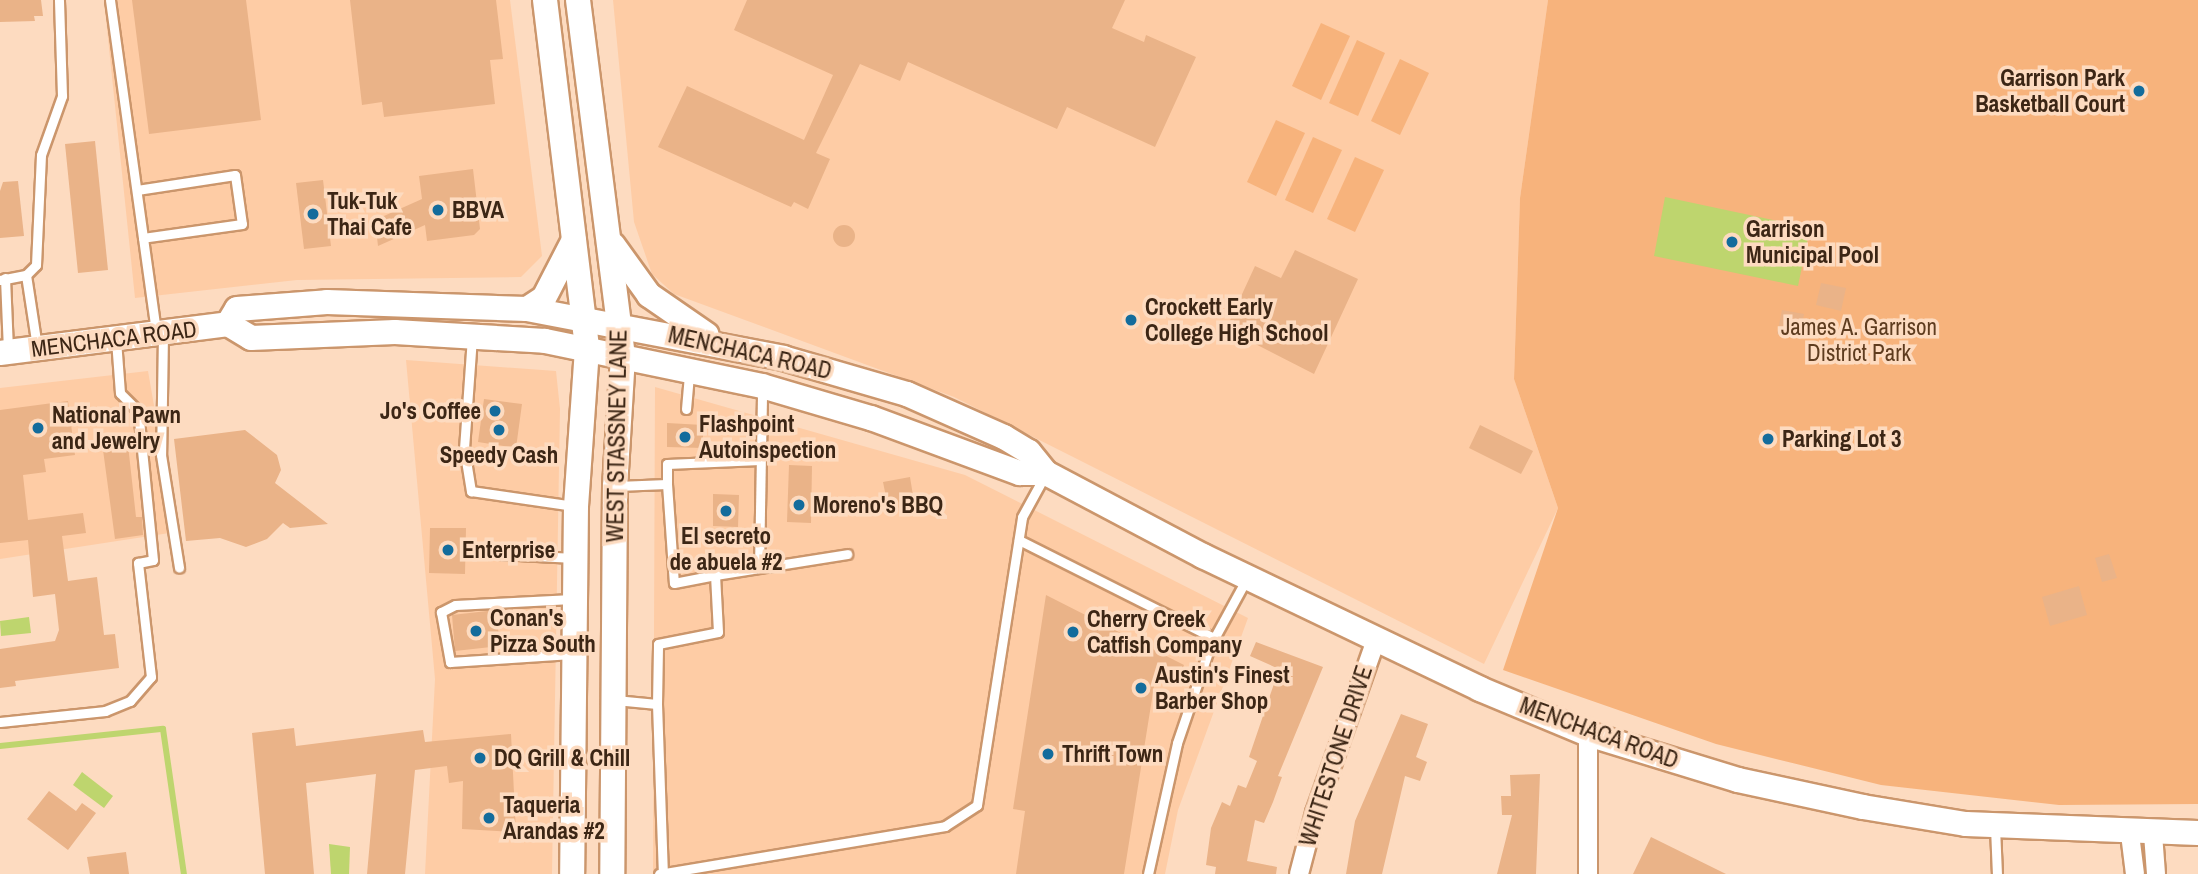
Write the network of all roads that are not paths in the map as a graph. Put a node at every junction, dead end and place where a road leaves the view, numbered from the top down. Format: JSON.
{"nodes":[{"id":1,"x":59,"y":0,"type":"edge"},
{"id":2,"x":110,"y":0,"type":"edge"},
{"id":3,"x":545,"y":0,"type":"edge"},
{"id":4,"x":579,"y":0,"type":"edge"},
{"id":5,"x":137,"y":190,"type":"junction"},
{"id":6,"x":143,"y":238,"type":"junction"},
{"id":7,"x":574,"y":240,"type":"junction"},
{"id":8,"x":610,"y":240,"type":"junction"},
{"id":9,"x":26,"y":275,"type":"junction"},
{"id":10,"x":2,"y":279,"type":"edge"},
{"id":11,"x":527,"y":309,"type":"junction"},
{"id":12,"x":584,"y":316,"type":"junction"},
{"id":13,"x":228,"y":324,"type":"junction"},
{"id":14,"x":621,"y":324,"type":"junction"},
{"id":15,"x":159,"y":333,"type":"junction"},
{"id":16,"x":472,"y":335,"type":"junction"},
{"id":17,"x":116,"y":339,"type":"junction"},
{"id":18,"x":719,"y":342,"type":"junction"},
{"id":19,"x":37,"y":349,"type":"junction"},
{"id":20,"x":587,"y":349,"type":"junction"},
{"id":21,"x":4,"y":353,"type":"edge"},
{"id":22,"x":623,"y":356,"type":"junction"},
{"id":23,"x":689,"y":370,"type":"junction"},
{"id":24,"x":762,"y":386,"type":"junction"},
{"id":25,"x":686,"y":408,"type":"dead end"},
{"id":26,"x":760,"y":460,"type":"junction"},
{"id":27,"x":1046,"y":473,"type":"junction"},
{"id":28,"x":667,"y":484,"type":"junction"},
{"id":29,"x":615,"y":486,"type":"junction"},
{"id":30,"x":576,"y":506,"type":"junction"},
{"id":31,"x":1019,"y":540,"type":"junction"},
{"id":32,"x":499,"y":554,"type":"dead end"},
{"id":33,"x":847,"y":554,"type":"dead end"},
{"id":34,"x":574,"y":558,"type":"junction"},
{"id":35,"x":179,"y":568,"type":"dead end"},
{"id":36,"x":760,"y":568,"type":"junction"},
{"id":37,"x":715,"y":575,"type":"junction"},
{"id":38,"x":1248,"y":575,"type":"junction"},
{"id":39,"x":574,"y":599,"type":"junction"},
{"id":40,"x":1214,"y":638,"type":"junction"},
{"id":41,"x":1376,"y":640,"type":"junction"},
{"id":42,"x":572,"y":654,"type":"junction"},
{"id":43,"x":614,"y":665,"type":"junction"},
{"id":44,"x":614,"y":700,"type":"junction"},
{"id":45,"x":657,"y":704,"type":"junction"},
{"id":46,"x":0,"y":722,"type":"edge"},
{"id":47,"x":1588,"y":734,"type":"junction"},
{"id":48,"x":1996,"y":825,"type":"junction"},
{"id":49,"x":2198,"y":833,"type":"edge"},
{"id":50,"x":2142,"y":834,"type":"junction"},
{"id":51,"x":572,"y":874,"type":"edge"},
{"id":52,"x":612,"y":874,"type":"edge"},
{"id":53,"x":661,"y":874,"type":"edge"},
{"id":54,"x":1148,"y":874,"type":"edge"},
{"id":55,"x":1299,"y":874,"type":"edge"},
{"id":56,"x":1587,"y":874,"type":"edge"},
{"id":57,"x":1997,"y":874,"type":"edge"},
{"id":58,"x":2135,"y":874,"type":"edge"},
{"id":59,"x":2156,"y":874,"type":"edge"}],
"edges":[{"from":1,"to":9,"type":"lane"},
{"from":2,"to":5,"type":"lane"},
{"from":3,"to":7,"type":"main road","name":"WEST STASSNEY LANE"},
{"from":4,"to":8,"type":"main road","name":"WEST STASSNEY LANE"},
{"from":5,"to":6,"type":"lane"},
{"from":5,"to":6,"type":"lane"},
{"from":6,"to":15,"type":"lane"},
{"from":7,"to":11,"type":"main road"},
{"from":7,"to":12,"type":"main road","name":"WEST STASSNEY LANE"},
{"from":8,"to":14,"type":"main road","name":"WEST STASSNEY LANE"},
{"from":8,"to":18,"type":"main road"},
{"from":9,"to":10,"type":"lane"},
{"from":9,"to":19,"type":"lane"},
{"from":10,"to":21,"type":"lane"},
{"from":11,"to":12,"type":"main road","name":"MENCHACA ROAD"},
{"from":11,"to":13,"type":"main road","name":"MENCHACA ROAD"},
{"from":12,"to":14,"type":"main road","name":"MENCHACA ROAD"},
{"from":12,"to":20,"type":"main road","name":"WEST STASSNEY LANE"},
{"from":13,"to":15,"type":"main road","name":"MENCHACA ROAD"},
{"from":13,"to":16,"type":"main road","name":"MENCHACA ROAD"},
{"from":14,"to":18,"type":"main road","name":"MENCHACA ROAD"},
{"from":14,"to":22,"type":"main road","name":"WEST STASSNEY LANE"},
{"from":15,"to":17,"type":"main road","name":"MENCHACA ROAD"},
{"from":15,"to":35,"type":"lane"},
{"from":16,"to":20,"type":"main road","name":"MENCHACA ROAD"},
{"from":16,"to":30,"type":"lane"},
{"from":17,"to":19,"type":"main road","name":"MENCHACA ROAD"},
{"from":17,"to":46,"type":"lane"},
{"from":18,"to":27,"type":"main road","name":"MENCHACA ROAD"},
{"from":19,"to":21,"type":"main road","name":"MENCHACA ROAD"},
{"from":20,"to":22,"type":"main road","name":"MENCHACA ROAD"},
{"from":20,"to":30,"type":"main road","name":"WEST STASSNEY LANE"},
{"from":22,"to":23,"type":"main road","name":"MENCHACA ROAD"},
{"from":22,"to":29,"type":"main road","name":"WEST STASSNEY LANE"},
{"from":23,"to":24,"type":"main road","name":"MENCHACA ROAD"},
{"from":23,"to":25,"type":"lane"},
{"from":24,"to":26,"type":"lane"},
{"from":24,"to":27,"type":"main road","name":"MENCHACA ROAD"},
{"from":26,"to":28,"type":"lane"},
{"from":26,"to":36,"type":"lane"},
{"from":27,"to":31,"type":"lane"},
{"from":27,"to":38,"type":"main road","name":"MENCHACA ROAD"},
{"from":28,"to":29,"type":"lane"},
{"from":28,"to":37,"type":"lane"},
{"from":29,"to":43,"type":"main road","name":"WEST STASSNEY LANE"},
{"from":30,"to":34,"type":"main road","name":"WEST STASSNEY LANE"},
{"from":31,"to":40,"type":"lane"},
{"from":31,"to":53,"type":"lane"},
{"from":32,"to":34,"type":"lane"},
{"from":33,"to":36,"type":"lane"},
{"from":34,"to":39,"type":"main road","name":"WEST STASSNEY LANE"},
{"from":36,"to":37,"type":"lane"},
{"from":37,"to":45,"type":"lane"},
{"from":38,"to":40,"type":"lane"},
{"from":38,"to":41,"type":"main road","name":"MENCHACA ROAD"},
{"from":39,"to":42,"type":"main road","name":"WEST STASSNEY LANE"},
{"from":39,"to":42,"type":"lane"},
{"from":40,"to":54,"type":"lane"},
{"from":41,"to":47,"type":"main road","name":"MENCHACA ROAD"},
{"from":41,"to":55,"type":"street","name":"WHITESTONE DRIVE"},
{"from":42,"to":43,"type":"main road"},
{"from":42,"to":51,"type":"main road","name":"WEST STASSNEY LANE"},
{"from":43,"to":44,"type":"main road","name":"WEST STASSNEY LANE"},
{"from":44,"to":45,"type":"lane"},
{"from":44,"to":52,"type":"main road","name":"WEST STASSNEY LANE"},
{"from":45,"to":53,"type":"lane"},
{"from":47,"to":48,"type":"main road","name":"MENCHACA ROAD"},
{"from":47,"to":56,"type":"street"},
{"from":48,"to":50,"type":"main road","name":"MENCHACA ROAD"},
{"from":48,"to":57,"type":"lane"},
{"from":49,"to":50,"type":"main road","name":"MENCHACA ROAD"},
{"from":50,"to":58,"type":"street"},
{"from":50,"to":59,"type":"street"}]}
